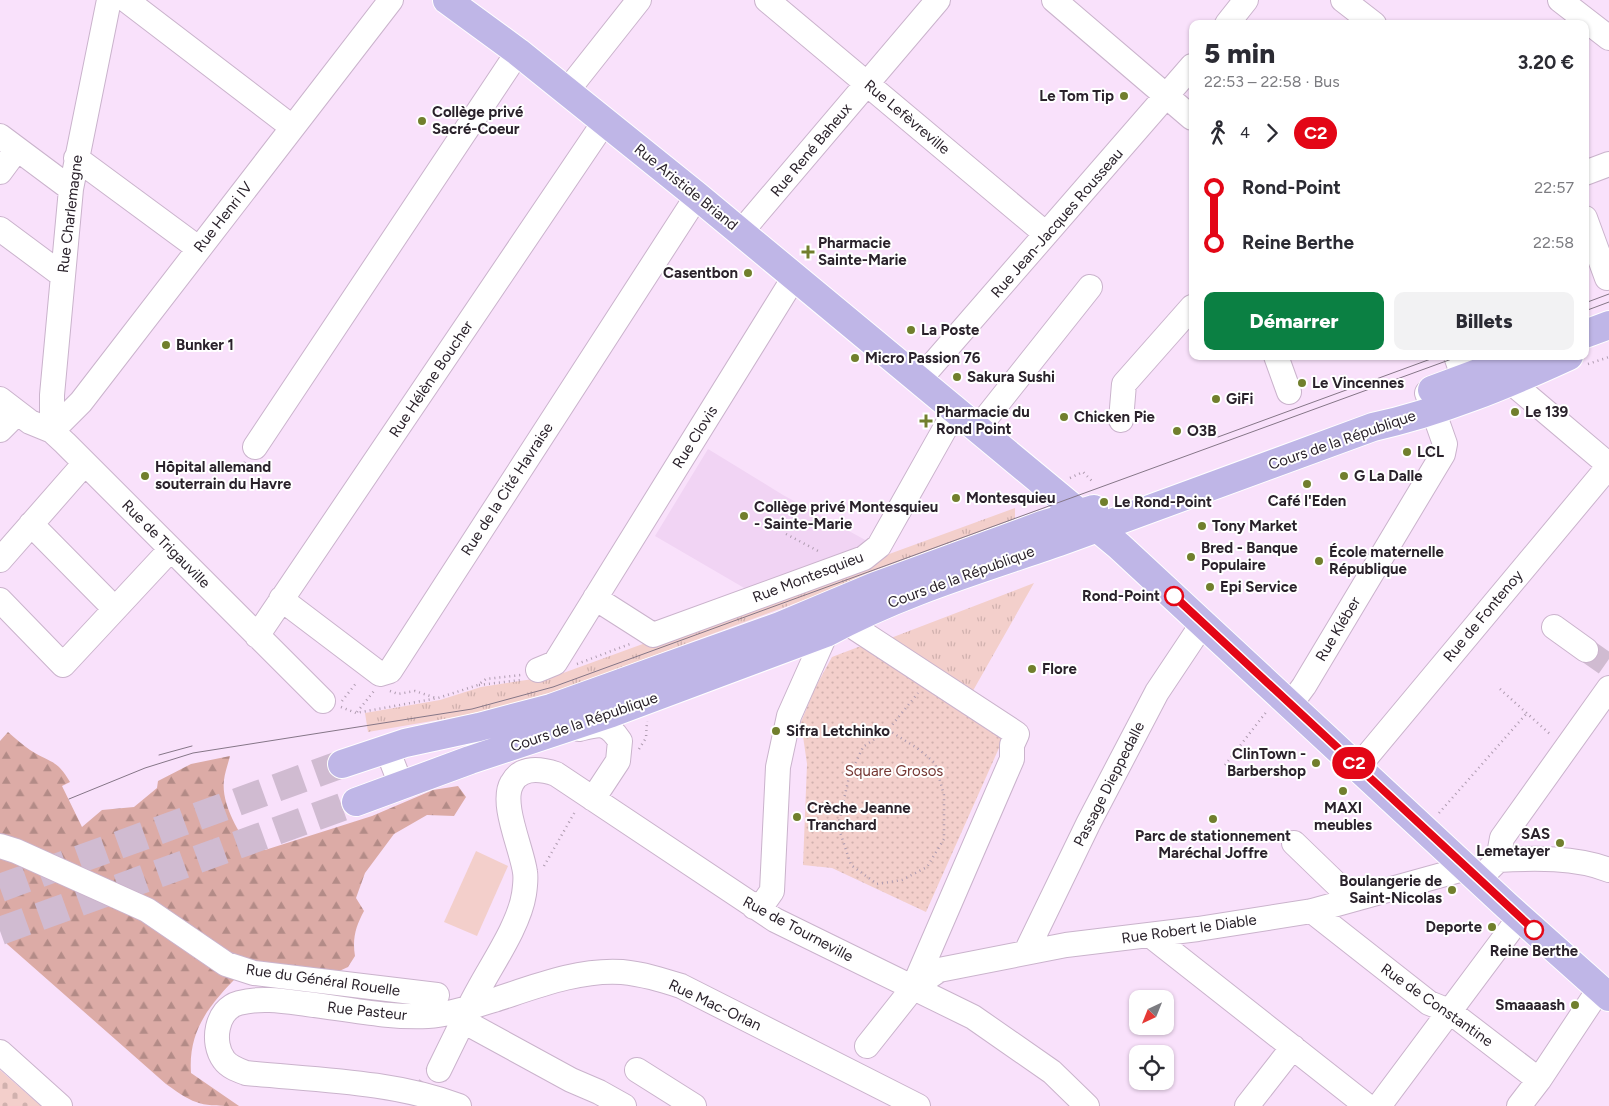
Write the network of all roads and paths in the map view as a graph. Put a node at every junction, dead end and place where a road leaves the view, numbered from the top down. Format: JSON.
{"nodes":[{"id":1,"x":109,"y":0,"type":"edge"},
{"id":2,"x":126,"y":0,"type":"edge"},
{"id":3,"x":391,"y":0,"type":"edge"},
{"id":4,"x":447,"y":0,"type":"edge"},
{"id":5,"x":639,"y":0,"type":"edge"},
{"id":6,"x":767,"y":0,"type":"edge"},
{"id":7,"x":938,"y":0,"type":"edge"},
{"id":8,"x":1246,"y":0,"type":"edge"},
{"id":9,"x":1343,"y":0,"type":"edge"},
{"id":10,"x":1560,"y":0,"type":"edge"},
{"id":11,"x":1056,"y":2,"type":"edge"},
{"id":12,"x":1230,"y":20,"type":"edge"},
{"id":13,"x":1369,"y":20,"type":"edge"},
{"id":14,"x":1586,"y":20,"type":"edge"},
{"id":15,"x":1589,"y":22,"type":"edge"},
{"id":16,"x":1609,"y":38,"type":"edge"},
{"id":17,"x":518,"y":52,"type":"junction"},
{"id":18,"x":1189,"y":70,"type":"edge"},
{"id":19,"x":867,"y":84,"type":"junction"},
{"id":20,"x":566,"y":91,"type":"junction"},
{"id":21,"x":1167,"y":97,"type":"junction"},
{"id":22,"x":1189,"y":115,"type":"edge"},
{"id":23,"x":605,"y":121,"type":"junction"},
{"id":24,"x":292,"y":127,"type":"junction"},
{"id":25,"x":9,"y":142,"type":"edge"},
{"id":26,"x":76,"y":158,"type":"junction"},
{"id":27,"x":1609,"y":164,"type":"edge"},
{"id":28,"x":0,"y":172,"type":"edge"},
{"id":29,"x":1589,"y":172,"type":"edge"},
{"id":30,"x":70,"y":189,"type":"junction"},
{"id":31,"x":697,"y":196,"type":"junction"},
{"id":32,"x":0,"y":229,"type":"edge"},
{"id":33,"x":1589,"y":229,"type":"edge"},
{"id":34,"x":742,"y":232,"type":"junction"},
{"id":35,"x":1046,"y":234,"type":"junction"},
{"id":36,"x":198,"y":248,"type":"junction"},
{"id":37,"x":62,"y":275,"type":"junction"},
{"id":38,"x":795,"y":276,"type":"junction"},
{"id":39,"x":1607,"y":278,"type":"dead end"},
{"id":40,"x":1090,"y":287,"type":"dead end"},
{"id":41,"x":1189,"y":310,"type":"edge"},
{"id":42,"x":1609,"y":325,"type":"edge"},
{"id":43,"x":1589,"y":332,"type":"edge"},
{"id":44,"x":1609,"y":342,"type":"edge"},
{"id":45,"x":1589,"y":349,"type":"edge"},
{"id":46,"x":1277,"y":360,"type":"edge"},
{"id":47,"x":1520,"y":360,"type":"edge"},
{"id":48,"x":1555,"y":360,"type":"edge"},
{"id":49,"x":1460,"y":368,"type":"edge"},
{"id":50,"x":1503,"y":375,"type":"junction"},
{"id":51,"x":920,"y":379,"type":"junction"},
{"id":52,"x":1289,"y":392,"type":"dead end"},
{"id":53,"x":1430,"y":400,"type":"junction"},
{"id":54,"x":8,"y":406,"type":"edge"},
{"id":55,"x":956,"y":409,"type":"junction"},
{"id":56,"x":1121,"y":420,"type":"dead end"},
{"id":57,"x":978,"y":428,"type":"junction"},
{"id":58,"x":0,"y":430,"type":"edge"},
{"id":59,"x":52,"y":431,"type":"junction"},
{"id":60,"x":255,"y":447,"type":"dead end"},
{"id":61,"x":85,"y":463,"type":"junction"},
{"id":62,"x":1609,"y":466,"type":"edge"},
{"id":63,"x":1067,"y":479,"type":"dead end"},
{"id":64,"x":1093,"y":482,"type":"dead end"},
{"id":65,"x":1089,"y":521,"type":"junction"},
{"id":66,"x":31,"y":524,"type":"junction"},
{"id":67,"x":786,"y":534,"type":"dead end"},
{"id":68,"x":171,"y":549,"type":"junction"},
{"id":69,"x":825,"y":550,"type":"dead end"},
{"id":70,"x":0,"y":560,"type":"edge"},
{"id":71,"x":595,"y":598,"type":"junction"},
{"id":72,"x":0,"y":600,"type":"edge"},
{"id":73,"x":281,"y":600,"type":"junction"},
{"id":74,"x":115,"y":609,"type":"junction"},
{"id":75,"x":1203,"y":623,"type":"junction"},
{"id":76,"x":1554,"y":627,"type":"dead end"},
{"id":77,"x":836,"y":628,"type":"junction"},
{"id":78,"x":257,"y":636,"type":"junction"},
{"id":79,"x":1586,"y":650,"type":"tunnel mouth"},
{"id":80,"x":538,"y":670,"type":"joint"},
{"id":81,"x":353,"y":688,"type":"dead end"},
{"id":82,"x":1609,"y":688,"type":"edge"},
{"id":83,"x":1500,"y":689,"type":"dead end"},
{"id":84,"x":918,"y":692,"type":"dead end"},
{"id":85,"x":370,"y":695,"type":"dead end"},
{"id":86,"x":333,"y":700,"type":"junction"},
{"id":87,"x":1285,"y":700,"type":"junction"},
{"id":88,"x":356,"y":713,"type":"junction"},
{"id":89,"x":1527,"y":713,"type":"junction"},
{"id":90,"x":648,"y":718,"type":"dead end"},
{"id":91,"x":888,"y":730,"type":"junction"},
{"id":92,"x":537,"y":738,"type":"junction"},
{"id":93,"x":386,"y":749,"type":"junction"},
{"id":94,"x":1566,"y":749,"type":"junction"},
{"id":95,"x":638,"y":751,"type":"dead end"},
{"id":96,"x":342,"y":764,"type":"tunnel mouth"},
{"id":97,"x":1225,"y":765,"type":"dead end"},
{"id":98,"x":1358,"y":767,"type":"junction"},
{"id":99,"x":401,"y":785,"type":"junction"},
{"id":100,"x":356,"y":802,"type":"tunnel mouth"},
{"id":101,"x":585,"y":804,"type":"junction"},
{"id":102,"x":1424,"y":829,"type":"junction"},
{"id":103,"x":1294,"y":843,"type":"dead end"},
{"id":104,"x":0,"y":846,"type":"edge"},
{"id":105,"x":1498,"y":860,"type":"junction"},
{"id":106,"x":547,"y":861,"type":"dead end"},
{"id":107,"x":1609,"y":870,"type":"edge"},
{"id":108,"x":1473,"y":874,"type":"junction"},
{"id":109,"x":1352,"y":899,"type":"junction"},
{"id":110,"x":754,"y":907,"type":"junction"},
{"id":111,"x":1312,"y":911,"type":"junction"},
{"id":112,"x":1520,"y":917,"type":"junction"},
{"id":113,"x":1150,"y":935,"type":"junction"},
{"id":114,"x":1026,"y":952,"type":"junction"},
{"id":115,"x":913,"y":988,"type":"junction"},
{"id":116,"x":1604,"y":993,"type":"edge"},
{"id":117,"x":437,"y":994,"type":"dead end"},
{"id":118,"x":1449,"y":1011,"type":"junction"},
{"id":119,"x":466,"y":1014,"type":"junction"},
{"id":120,"x":866,"y":1046,"type":"dead end"},
{"id":121,"x":1293,"y":1047,"type":"junction"},
{"id":122,"x":0,"y":1052,"type":"edge"},
{"id":123,"x":439,"y":1070,"type":"tunnel mouth"},
{"id":124,"x":636,"y":1070,"type":"dead end"},
{"id":125,"x":1539,"y":1080,"type":"junction"},
{"id":126,"x":60,"y":1106,"type":"edge"},
{"id":127,"x":459,"y":1106,"type":"edge"},
{"id":128,"x":624,"y":1106,"type":"edge"},
{"id":129,"x":694,"y":1106,"type":"edge"},
{"id":130,"x":918,"y":1106,"type":"edge"},
{"id":131,"x":1087,"y":1106,"type":"edge"},
{"id":132,"x":1247,"y":1106,"type":"edge"},
{"id":133,"x":1366,"y":1106,"type":"edge"},
{"id":134,"x":1379,"y":1106,"type":"edge"},
{"id":135,"x":1519,"y":1106,"type":"edge"}],
"edges":[{"from":1,"to":26,"type":"street","name":"Rue Charlemagne"},
{"from":2,"to":24,"type":"street"},
{"from":3,"to":24,"type":"street","name":"Rue Henri IV"},
{"from":4,"to":17,"type":"main road","name":"Rue Aristide Briand"},
{"from":5,"to":20,"type":"street"},
{"from":6,"to":19,"type":"street","name":"Rue Lefèvreville"},
{"from":7,"to":19,"type":"street","name":"Rue René Baheux"},
{"from":8,"to":12,"type":"street"},
{"from":9,"to":13,"type":"street"},
{"from":10,"to":14,"type":"street"},
{"from":11,"to":21,"type":"street"},
{"from":15,"to":16,"type":"street"},
{"from":17,"to":20,"type":"main road","name":"Rue Aristide Briand"},
{"from":17,"to":60,"type":"street"},
{"from":18,"to":21,"type":"street","name":"Rue Jean-Jacques Rousseau"},
{"from":19,"to":34,"type":"street","name":"Rue René Baheux"},
{"from":19,"to":35,"type":"street","name":"Rue Lefèvreville"},
{"from":20,"to":23,"type":"main road","name":"Rue Aristide Briand"},
{"from":21,"to":22,"type":"street"},
{"from":21,"to":35,"type":"street","name":"Rue Jean-Jacques Rousseau"},
{"from":23,"to":31,"type":"main road","name":"Rue Aristide Briand"},
{"from":23,"to":73,"type":"street","name":"Rue Hélène Boucher"},
{"from":24,"to":36,"type":"street","name":"Rue Henri IV"},
{"from":25,"to":28,"type":"street"},
{"from":25,"to":30,"type":"street"},
{"from":26,"to":30,"type":"street","name":"Rue Charlemagne"},
{"from":26,"to":36,"type":"street"},
{"from":27,"to":29,"type":"street"},
{"from":30,"to":37,"type":"street","name":"Rue Charlemagne"},
{"from":31,"to":34,"type":"main road","name":"Rue Aristide Briand"},
{"from":31,"to":73,"type":"street","name":"Rue de la Cité Havraise"},
{"from":32,"to":37,"type":"street"},
{"from":33,"to":39,"type":"street"},
{"from":34,"to":38,"type":"main road","name":"Rue Aristide Briand"},
{"from":35,"to":51,"type":"street","name":"Rue Jean-Jacques Rousseau"},
{"from":36,"to":59,"type":"street","name":"Rue Henri IV"},
{"from":37,"to":59,"type":"street","name":"Rue Charlemagne"},
{"from":38,"to":51,"type":"main road","name":"Rue Aristide Briand"},
{"from":38,"to":71,"type":"street","name":"Rue Clovis"},
{"from":40,"to":57,"type":"street"},
{"from":41,"to":56,"type":"street"},
{"from":42,"to":43,"type":"main road"},
{"from":44,"to":45,"type":"main road"},
{"from":46,"to":52,"type":"street"},
{"from":47,"to":50,"type":"main road","name":"Cours de la République"},
{"from":48,"to":50,"type":"main road","name":"Cours de la République"},
{"from":49,"to":50,"type":"main road","name":"Cours de la République"},
{"from":49,"to":53,"type":"main road","name":"Cours de la République"},
{"from":50,"to":53,"type":"main road","name":"Cours de la République"},
{"from":50,"to":62,"type":"street"},
{"from":51,"to":55,"type":"main road","name":"Rue Aristide Briand"},
{"from":53,"to":65,"type":"main road","name":"Cours de la République"},
{"from":53,"to":87,"type":"street","name":"Rue Kléber"},
{"from":54,"to":58,"type":"street"},
{"from":54,"to":59,"type":"street","name":"Rue de Trigauville"},
{"from":55,"to":57,"type":"main road","name":"Rue Aristide Briand"},
{"from":55,"to":71,"type":"street","name":"Rue Montesquieu"},
{"from":57,"to":65,"type":"main road","name":"Rue Aristide Briand"},
{"from":59,"to":61,"type":"street","name":"Rue de Trigauville"},
{"from":61,"to":66,"type":"street"},
{"from":61,"to":68,"type":"street","name":"Rue de Trigauville"},
{"from":62,"to":98,"type":"street","name":"Rue de Fontenoy"},
{"from":63,"to":64,"type":"path"},
{"from":65,"to":75,"type":"main road","name":"Rue Aristide Briand"},
{"from":65,"to":77,"type":"main road","name":"Cours de la République"},
{"from":65,"to":93,"type":"main road","name":"Cours de la République"},
{"from":66,"to":70,"type":"street"},
{"from":66,"to":74,"type":"street"},
{"from":67,"to":69,"type":"path"},
{"from":68,"to":74,"type":"street"},
{"from":68,"to":78,"type":"street","name":"Rue de Trigauville"},
{"from":71,"to":80,"type":"street","name":"Rue Clovis"},
{"from":72,"to":74,"type":"street"},
{"from":73,"to":78,"type":"street","name":"Rue Hélène Boucher"},
{"from":75,"to":87,"type":"main road","name":"Rue Aristide Briand"},
{"from":75,"to":114,"type":"street","name":"Passage Dieppedalle"},
{"from":76,"to":79,"type":"street"},
{"from":77,"to":92,"type":"main road","name":"Cours de la République"},
{"from":77,"to":110,"type":"street"},
{"from":77,"to":115,"type":"street"},
{"from":78,"to":86,"type":"street","name":"Rue de Trigauville"},
{"from":80,"to":88,"type":"path"},
{"from":81,"to":86,"type":"path"},
{"from":82,"to":94,"type":"street"},
{"from":83,"to":89,"type":"path"},
{"from":84,"to":91,"type":"path"},
{"from":85,"to":88,"type":"path"},
{"from":86,"to":88,"type":"path"},
{"from":87,"to":97,"type":"path"},
{"from":87,"to":98,"type":"main road","name":"Rue Aristide Briand"},
{"from":89,"to":94,"type":"path"},
{"from":89,"to":102,"type":"path"},
{"from":90,"to":95,"type":"path"},
{"from":91,"to":91,"type":"path"},
{"from":92,"to":99,"type":"main road","name":"Cours de la République"},
{"from":92,"to":101,"type":"street"},
{"from":93,"to":96,"type":"main road","name":"Cours de la République"},
{"from":93,"to":99,"type":"street"},
{"from":94,"to":105,"type":"street"},
{"from":98,"to":102,"type":"main road","name":"Rue Aristide Briand"},
{"from":99,"to":100,"type":"main road","name":"Cours de la République"},
{"from":101,"to":106,"type":"path"},
{"from":101,"to":110,"type":"street","name":"Rue de Tourneville"},
{"from":101,"to":119,"type":"street"},
{"from":102,"to":108,"type":"main road","name":"Rue Aristide Briand"},
{"from":103,"to":109,"type":"street"},
{"from":104,"to":117,"type":"street","name":"Rue du Général Rouelle"},
{"from":105,"to":107,"type":"street"},
{"from":105,"to":108,"type":"street"},
{"from":108,"to":109,"type":"street","name":"Rue Robert le Diable"},
{"from":108,"to":112,"type":"main road","name":"Rue Aristide Briand"},
{"from":109,"to":111,"type":"street","name":"Rue Robert le Diable"},
{"from":110,"to":115,"type":"street","name":"Rue de Tourneville"},
{"from":111,"to":113,"type":"street","name":"Rue Robert le Diable"},
{"from":111,"to":118,"type":"street","name":"Rue de Constantine"},
{"from":112,"to":116,"type":"main road","name":"Rue Aristide Briand"},
{"from":112,"to":118,"type":"street"},
{"from":113,"to":114,"type":"street","name":"Rue Robert le Diable"},
{"from":113,"to":121,"type":"street"},
{"from":114,"to":115,"type":"street","name":"Rue Robert le Diable"},
{"from":115,"to":120,"type":"street"},
{"from":115,"to":131,"type":"street","name":"Rue de Tourneville"},
{"from":116,"to":125,"type":"street"},
{"from":118,"to":125,"type":"street","name":"Rue de Constantine"},
{"from":118,"to":134,"type":"street"},
{"from":119,"to":123,"type":"street"},
{"from":119,"to":127,"type":"street","name":"Rue Pasteur"},
{"from":119,"to":128,"type":"street"},
{"from":119,"to":130,"type":"street","name":"Rue Mac-Orlan"},
{"from":121,"to":132,"type":"street"},
{"from":121,"to":133,"type":"street"},
{"from":122,"to":126,"type":"street"},
{"from":124,"to":129,"type":"street"},
{"from":125,"to":135,"type":"street"}]}
